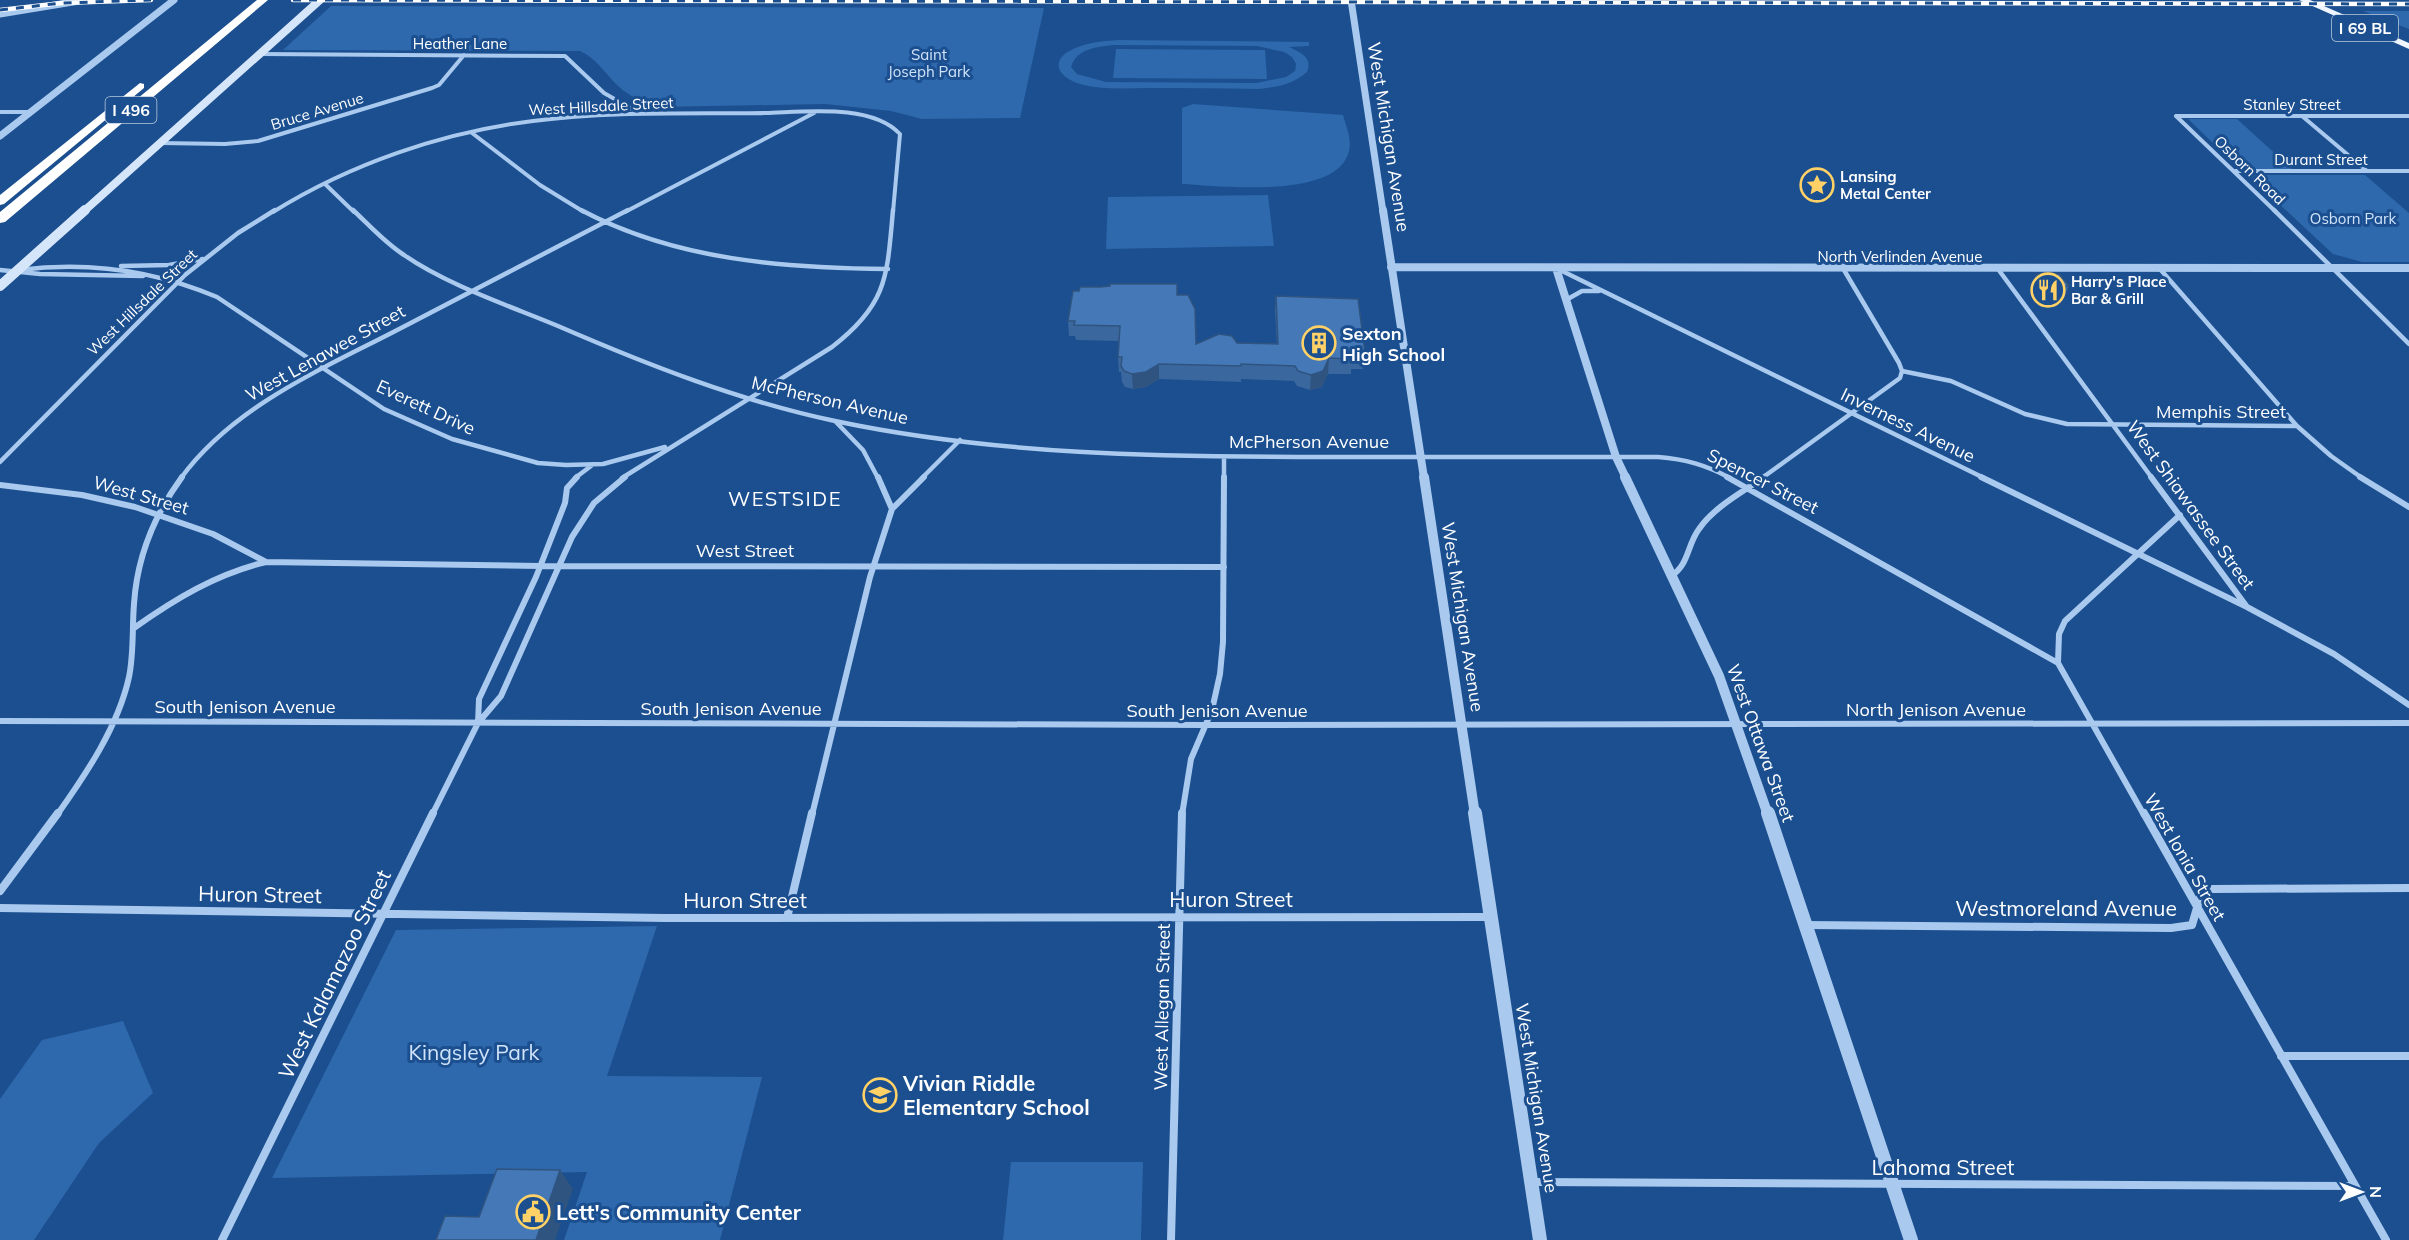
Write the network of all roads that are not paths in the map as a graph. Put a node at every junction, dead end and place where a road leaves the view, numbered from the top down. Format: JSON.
{"nodes":[{"id":1,"x":85,"y":0,"type":"edge"},
{"id":2,"x":174,"y":0,"type":"edge"},
{"id":3,"x":263,"y":0,"type":"edge"},
{"id":4,"x":270,"y":0,"type":"edge"},
{"id":5,"x":320,"y":0,"type":"edge"},
{"id":6,"x":1351,"y":0,"type":"edge"},
{"id":7,"x":2304,"y":0,"type":"edge"},
{"id":8,"x":2326,"y":0,"type":"edge"},
{"id":9,"x":241,"y":3,"type":"dead end"},
{"id":10,"x":0,"y":14,"type":"edge"},
{"id":11,"x":2409,"y":35,"type":"edge"},
{"id":12,"x":2409,"y":46,"type":"edge"},
{"id":13,"x":259,"y":54,"type":"junction"},
{"id":14,"x":464,"y":55,"type":"junction"},
{"id":15,"x":174,"y":74,"type":"junction"},
{"id":16,"x":0,"y":112,"type":"edge"},
{"id":17,"x":31,"y":112,"type":"junction"},
{"id":18,"x":815,"y":112,"type":"junction"},
{"id":19,"x":640,"y":114,"type":"junction"},
{"id":20,"x":2176,"y":116,"type":"joint"},
{"id":21,"x":2302,"y":116,"type":"junction"},
{"id":22,"x":2409,"y":116,"type":"edge"},
{"id":23,"x":471,"y":133,"type":"junction"},
{"id":24,"x":0,"y":136,"type":"edge"},
{"id":25,"x":160,"y":143,"type":"junction"},
{"id":26,"x":2234,"y":171,"type":"junction"},
{"id":27,"x":2367,"y":171,"type":"junction"},
{"id":28,"x":2409,"y":171,"type":"edge"},
{"id":29,"x":325,"y":184,"type":"junction"},
{"id":30,"x":0,"y":201,"type":"edge"},
{"id":31,"x":0,"y":219,"type":"edge"},
{"id":32,"x":604,"y":221,"type":"junction"},
{"id":33,"x":204,"y":259,"type":"junction"},
{"id":34,"x":99,"y":266,"type":"junction"},
{"id":35,"x":1392,"y":267,"type":"junction"},
{"id":36,"x":1556,"y":268,"type":"junction"},
{"id":37,"x":2330,"y":268,"type":"junction"},
{"id":38,"x":2409,"y":268,"type":"edge"},
{"id":39,"x":888,"y":269,"type":"junction"},
{"id":40,"x":1998,"y":269,"type":"junction"},
{"id":41,"x":2160,"y":269,"type":"junction"},
{"id":42,"x":0,"y":270,"type":"edge"},
{"id":43,"x":17,"y":270,"type":"junction"},
{"id":44,"x":1844,"y":270,"type":"junction"},
{"id":45,"x":160,"y":277,"type":"junction"},
{"id":46,"x":178,"y":282,"type":"junction"},
{"id":47,"x":0,"y":286,"type":"edge"},
{"id":48,"x":473,"y":289,"type":"junction"},
{"id":49,"x":1606,"y":292,"type":"junction"},
{"id":50,"x":1566,"y":300,"type":"junction"},
{"id":51,"x":2409,"y":344,"type":"edge"},
{"id":52,"x":324,"y":369,"type":"junction"},
{"id":53,"x":1902,"y":370,"type":"junction"},
{"id":54,"x":748,"y":398,"type":"junction"},
{"id":55,"x":1851,"y":413,"type":"junction"},
{"id":56,"x":834,"y":421,"type":"junction"},
{"id":57,"x":2115,"y":426,"type":"junction"},
{"id":58,"x":2297,"y":426,"type":"junction"},
{"id":59,"x":960,"y":440,"type":"junction"},
{"id":60,"x":672,"y":445,"type":"junction"},
{"id":61,"x":1419,"y":456,"type":"junction"},
{"id":62,"x":1224,"y":457,"type":"junction"},
{"id":63,"x":1616,"y":457,"type":"junction"},
{"id":64,"x":0,"y":462,"type":"edge"},
{"id":65,"x":593,"y":465,"type":"junction"},
{"id":66,"x":0,"y":484,"type":"edge"},
{"id":67,"x":1749,"y":487,"type":"junction"},
{"id":68,"x":2409,"y":507,"type":"edge"},
{"id":69,"x":892,"y":509,"type":"junction"},
{"id":70,"x":157,"y":512,"type":"junction"},
{"id":71,"x":2180,"y":514,"type":"junction"},
{"id":72,"x":2137,"y":554,"type":"junction"},
{"id":73,"x":266,"y":562,"type":"junction"},
{"id":74,"x":873,"y":565,"type":"junction"},
{"id":75,"x":540,"y":566,"type":"junction"},
{"id":76,"x":558,"y":566,"type":"junction"},
{"id":77,"x":1224,"y":567,"type":"junction"},
{"id":78,"x":1671,"y":576,"type":"junction"},
{"id":79,"x":2247,"y":607,"type":"junction"},
{"id":80,"x":134,"y":628,"type":"junction"},
{"id":81,"x":2058,"y":663,"type":"junction"},
{"id":82,"x":2409,"y":705,"type":"edge"},
{"id":83,"x":113,"y":720,"type":"junction"},
{"id":84,"x":0,"y":721,"type":"edge"},
{"id":85,"x":478,"y":723,"type":"junction"},
{"id":86,"x":834,"y":723,"type":"junction"},
{"id":87,"x":1736,"y":723,"type":"junction"},
{"id":88,"x":2409,"y":723,"type":"edge"},
{"id":89,"x":1205,"y":725,"type":"junction"},
{"id":90,"x":1462,"y":725,"type":"junction"},
{"id":91,"x":2092,"y":725,"type":"junction"},
{"id":92,"x":2409,"y":888,"type":"edge"},
{"id":93,"x":0,"y":891,"type":"edge"},
{"id":94,"x":0,"y":908,"type":"edge"},
{"id":95,"x":2197,"y":908,"type":"junction"},
{"id":96,"x":383,"y":914,"type":"junction"},
{"id":97,"x":1180,"y":917,"type":"junction"},
{"id":98,"x":1491,"y":917,"type":"junction"},
{"id":99,"x":787,"y":918,"type":"junction"},
{"id":100,"x":1805,"y":925,"type":"junction"},
{"id":101,"x":2281,"y":1056,"type":"junction"},
{"id":102,"x":2409,"y":1056,"type":"edge"},
{"id":103,"x":1531,"y":1182,"type":"junction"},
{"id":104,"x":1892,"y":1185,"type":"junction"},
{"id":105,"x":2355,"y":1186,"type":"junction"},
{"id":106,"x":222,"y":1240,"type":"edge"},
{"id":107,"x":1172,"y":1240,"type":"edge"},
{"id":108,"x":1540,"y":1240,"type":"edge"},
{"id":109,"x":1911,"y":1240,"type":"edge"},
{"id":110,"x":2386,"y":1240,"type":"edge"}],
"edges":[{"from":1,"to":10,"type":"street"},
{"from":2,"to":17,"type":"street"},
{"from":3,"to":15,"type":"highway","number":"I 496"},
{"from":4,"to":15,"type":"highway"},
{"from":5,"to":13,"type":"main road"},
{"from":6,"to":35,"type":"street","name":"West Michigan Avenue"},
{"from":7,"to":12,"type":"main road","number":"I 69 BL"},
{"from":8,"to":11,"type":"main road","number":"I 69 BL"},
{"from":9,"to":30,"type":"highway","number":"I 496"},
{"from":13,"to":14,"type":"street","name":"Heather Lane"},
{"from":13,"to":25,"type":"main road"},
{"from":14,"to":19,"type":"street","name":"Heather Lane"},
{"from":14,"to":25,"type":"street","name":"Bruce Avenue"},
{"from":15,"to":31,"type":"highway","number":"I 496"},
{"from":16,"to":17,"type":"street"},
{"from":17,"to":24,"type":"street"},
{"from":18,"to":19,"type":"street","name":"West Hillsdale Street"},
{"from":18,"to":32,"type":"street","name":"West Lenawee Street"},
{"from":18,"to":39,"type":"street","name":"West Hillsdale Street"},
{"from":19,"to":23,"type":"street","name":"West Hillsdale Street"},
{"from":20,"to":21,"type":"street","name":"Stanley Street"},
{"from":20,"to":26,"type":"street","name":"Osborn Road"},
{"from":21,"to":22,"type":"street","name":"Stanley Street"},
{"from":21,"to":27,"type":"street"},
{"from":23,"to":29,"type":"street","name":"West Hillsdale Street"},
{"from":23,"to":32,"type":"street"},
{"from":25,"to":43,"type":"main road"},
{"from":26,"to":27,"type":"street","name":"Durant Street"},
{"from":26,"to":37,"type":"street","name":"Osborn Road"},
{"from":27,"to":28,"type":"street","name":"Durant Street"},
{"from":29,"to":33,"type":"street","name":"West Hillsdale Street"},
{"from":29,"to":48,"type":"street","name":"McPherson Avenue"},
{"from":32,"to":39,"type":"street"},
{"from":32,"to":48,"type":"street","name":"West Lenawee Street"},
{"from":33,"to":34,"type":"street"},
{"from":33,"to":46,"type":"street","name":"West Hillsdale Street"},
{"from":34,"to":43,"type":"street","name":"Everett Drive"},
{"from":34,"to":45,"type":"street","name":"Everett Drive"},
{"from":35,"to":36,"type":"street","name":"North Verlinden Avenue"},
{"from":35,"to":61,"type":"street","name":"West Michigan Avenue"},
{"from":36,"to":44,"type":"street","name":"North Verlinden Avenue"},
{"from":36,"to":49,"type":"street","name":"Inverness Avenue"},
{"from":36,"to":50,"type":"street","name":"West Ottawa Street"},
{"from":37,"to":38,"type":"street","name":"North Verlinden Avenue"},
{"from":37,"to":41,"type":"street","name":"North Verlinden Avenue"},
{"from":37,"to":51,"type":"street","name":"Osborn Road"},
{"from":39,"to":54,"type":"street","name":"West Kalamazoo Street"},
{"from":40,"to":41,"type":"street","name":"North Verlinden Avenue"},
{"from":40,"to":44,"type":"street","name":"North Verlinden Avenue"},
{"from":40,"to":57,"type":"street","name":"West Shiawassee Street"},
{"from":41,"to":58,"type":"street"},
{"from":42,"to":43,"type":"street","name":"Everett Drive"},
{"from":43,"to":45,"type":"street","name":"Everett Drive"},
{"from":43,"to":47,"type":"main road"},
{"from":44,"to":53,"type":"street"},
{"from":45,"to":46,"type":"street","name":"Everett Drive"},
{"from":46,"to":52,"type":"street","name":"Everett Drive"},
{"from":46,"to":64,"type":"street","name":"West Hillsdale Street"},
{"from":48,"to":52,"type":"street","name":"West Lenawee Street"},
{"from":48,"to":54,"type":"street","name":"McPherson Avenue"},
{"from":49,"to":50,"type":"street"},
{"from":49,"to":55,"type":"street","name":"Inverness Avenue"},
{"from":50,"to":63,"type":"street","name":"West Ottawa Street"},
{"from":52,"to":65,"type":"street","name":"Everett Drive"},
{"from":52,"to":70,"type":"street","name":"West Lenawee Street"},
{"from":53,"to":55,"type":"street"},
{"from":53,"to":57,"type":"street","name":"Memphis Street"},
{"from":54,"to":56,"type":"street","name":"McPherson Avenue"},
{"from":54,"to":60,"type":"street","name":"West Kalamazoo Street"},
{"from":55,"to":67,"type":"street"},
{"from":55,"to":72,"type":"street","name":"Inverness Avenue"},
{"from":56,"to":59,"type":"street","name":"McPherson Avenue"},
{"from":56,"to":69,"type":"street"},
{"from":57,"to":58,"type":"street","name":"Memphis Street"},
{"from":57,"to":71,"type":"street","name":"West Shiawassee Street"},
{"from":58,"to":68,"type":"street"},
{"from":59,"to":62,"type":"street","name":"McPherson Avenue"},
{"from":59,"to":69,"type":"street"},
{"from":60,"to":65,"type":"street","name":"Everett Drive"},
{"from":60,"to":76,"type":"street","name":"West Kalamazoo Street"},
{"from":61,"to":62,"type":"street","name":"McPherson Avenue"},
{"from":61,"to":63,"type":"street","name":"Spencer Street"},
{"from":61,"to":90,"type":"street","name":"West Michigan Avenue"},
{"from":62,"to":77,"type":"street","name":"West Allegan Street"},
{"from":63,"to":67,"type":"street","name":"Spencer Street"},
{"from":63,"to":78,"type":"street","name":"West Ottawa Street"},
{"from":65,"to":75,"type":"street","name":"West Kalamazoo Street"},
{"from":66,"to":70,"type":"street","name":"West Street"},
{"from":67,"to":78,"type":"street"},
{"from":67,"to":81,"type":"street","name":"Spencer Street"},
{"from":69,"to":74,"type":"street"},
{"from":70,"to":73,"type":"street","name":"West Street"},
{"from":70,"to":80,"type":"street","name":"West Lenawee Street"},
{"from":71,"to":72,"type":"street"},
{"from":71,"to":79,"type":"street","name":"West Shiawassee Street"},
{"from":72,"to":79,"type":"street","name":"Inverness Avenue"},
{"from":72,"to":81,"type":"street"},
{"from":73,"to":75,"type":"street","name":"West Street"},
{"from":73,"to":80,"type":"street","name":"West Street"},
{"from":74,"to":76,"type":"street","name":"West Street"},
{"from":74,"to":77,"type":"street","name":"West Street"},
{"from":74,"to":86,"type":"street"},
{"from":75,"to":76,"type":"street","name":"West Street"},
{"from":75,"to":85,"type":"street","name":"West Kalamazoo Street"},
{"from":76,"to":85,"type":"street","name":"West Kalamazoo Street"},
{"from":77,"to":89,"type":"street","name":"West Allegan Street"},
{"from":78,"to":87,"type":"street","name":"West Ottawa Street"},
{"from":79,"to":82,"type":"street","name":"West Shiawassee Street"},
{"from":80,"to":83,"type":"street","name":"West Lenawee Street"},
{"from":81,"to":91,"type":"street","name":"West Ionia Street"},
{"from":83,"to":84,"type":"street","name":"South Jenison Avenue"},
{"from":83,"to":85,"type":"street","name":"South Jenison Avenue"},
{"from":83,"to":93,"type":"street","name":"West Lenawee Street"},
{"from":85,"to":86,"type":"street","name":"South Jenison Avenue"},
{"from":85,"to":96,"type":"street","name":"West Kalamazoo Street"},
{"from":86,"to":89,"type":"street","name":"South Jenison Avenue"},
{"from":86,"to":99,"type":"street"},
{"from":87,"to":90,"type":"street","name":"North Jenison Avenue"},
{"from":87,"to":91,"type":"street","name":"North Jenison Avenue"},
{"from":87,"to":100,"type":"street","name":"West Ottawa Street"},
{"from":88,"to":91,"type":"street","name":"North Jenison Avenue"},
{"from":89,"to":90,"type":"street","name":"South Jenison Avenue"},
{"from":89,"to":97,"type":"street","name":"West Allegan Street"},
{"from":90,"to":98,"type":"street","name":"West Michigan Avenue"},
{"from":91,"to":95,"type":"street","name":"West Ionia Street"},
{"from":92,"to":95,"type":"street","name":"Westmoreland Avenue"},
{"from":94,"to":96,"type":"street","name":"Huron Street"},
{"from":95,"to":100,"type":"street","name":"Westmoreland Avenue"},
{"from":95,"to":101,"type":"street","name":"West Ionia Street"},
{"from":96,"to":99,"type":"street","name":"Huron Street"},
{"from":96,"to":106,"type":"street","name":"West Kalamazoo Street"},
{"from":97,"to":98,"type":"street","name":"Huron Street"},
{"from":97,"to":99,"type":"street","name":"Huron Street"},
{"from":97,"to":107,"type":"street","name":"West Allegan Street"},
{"from":98,"to":103,"type":"street","name":"West Michigan Avenue"},
{"from":100,"to":104,"type":"street","name":"West Ottawa Street"},
{"from":101,"to":102,"type":"street"},
{"from":101,"to":105,"type":"street","name":"West Ionia Street"},
{"from":103,"to":104,"type":"street","name":"Lahoma Street"},
{"from":103,"to":108,"type":"street","name":"West Michigan Avenue"},
{"from":104,"to":105,"type":"street","name":"Lahoma Street"},
{"from":104,"to":109,"type":"street","name":"West Ottawa Street"},
{"from":105,"to":110,"type":"street","name":"West Ionia Street"}]}
